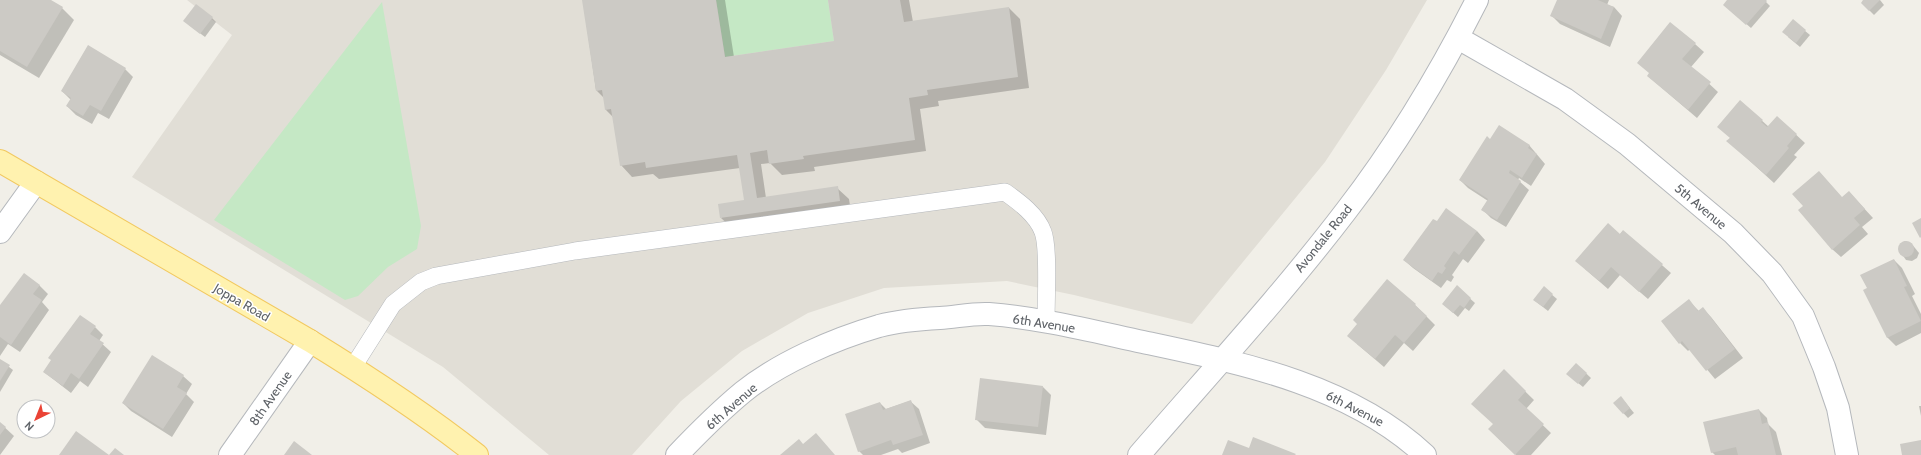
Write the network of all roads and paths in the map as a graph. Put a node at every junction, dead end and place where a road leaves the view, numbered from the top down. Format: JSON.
{"nodes":[{"id":1,"x":1477,"y":0,"type":"edge"},
{"id":2,"x":1458,"y":38,"type":"junction"},
{"id":3,"x":0,"y":161,"type":"edge"},
{"id":4,"x":36,"y":182,"type":"junction"},
{"id":5,"x":0,"y":232,"type":"edge"},
{"id":6,"x":1046,"y":321,"type":"junction"},
{"id":7,"x":310,"y":341,"type":"junction"},
{"id":8,"x":1222,"y":359,"type":"junction"},
{"id":9,"x":353,"y":368,"type":"junction"},
{"id":10,"x":230,"y":455,"type":"edge"},
{"id":11,"x":477,"y":455,"type":"edge"},
{"id":12,"x":677,"y":455,"type":"edge"},
{"id":13,"x":1139,"y":455,"type":"edge"},
{"id":14,"x":1425,"y":455,"type":"edge"},
{"id":15,"x":1847,"y":455,"type":"edge"}],
"edges":[{"from":1,"to":2,"type":"street","name":"Avondale Road"},
{"from":2,"to":8,"type":"street","name":"Avondale Road"},
{"from":2,"to":15,"type":"street","name":"5th Avenue"},
{"from":3,"to":4,"type":"main road","name":"Joppa Road"},
{"from":4,"to":5,"type":"street"},
{"from":4,"to":7,"type":"main road","name":"Joppa Road"},
{"from":6,"to":8,"type":"street","name":"6th Avenue"},
{"from":6,"to":9,"type":"lane"},
{"from":6,"to":12,"type":"street","name":"6th Avenue"},
{"from":7,"to":9,"type":"main road","name":"Joppa Road"},
{"from":7,"to":10,"type":"street","name":"8th Avenue"},
{"from":8,"to":13,"type":"street","name":"Avondale Road"},
{"from":8,"to":14,"type":"street","name":"6th Avenue"},
{"from":9,"to":11,"type":"main road","name":"Joppa Road"}]}
